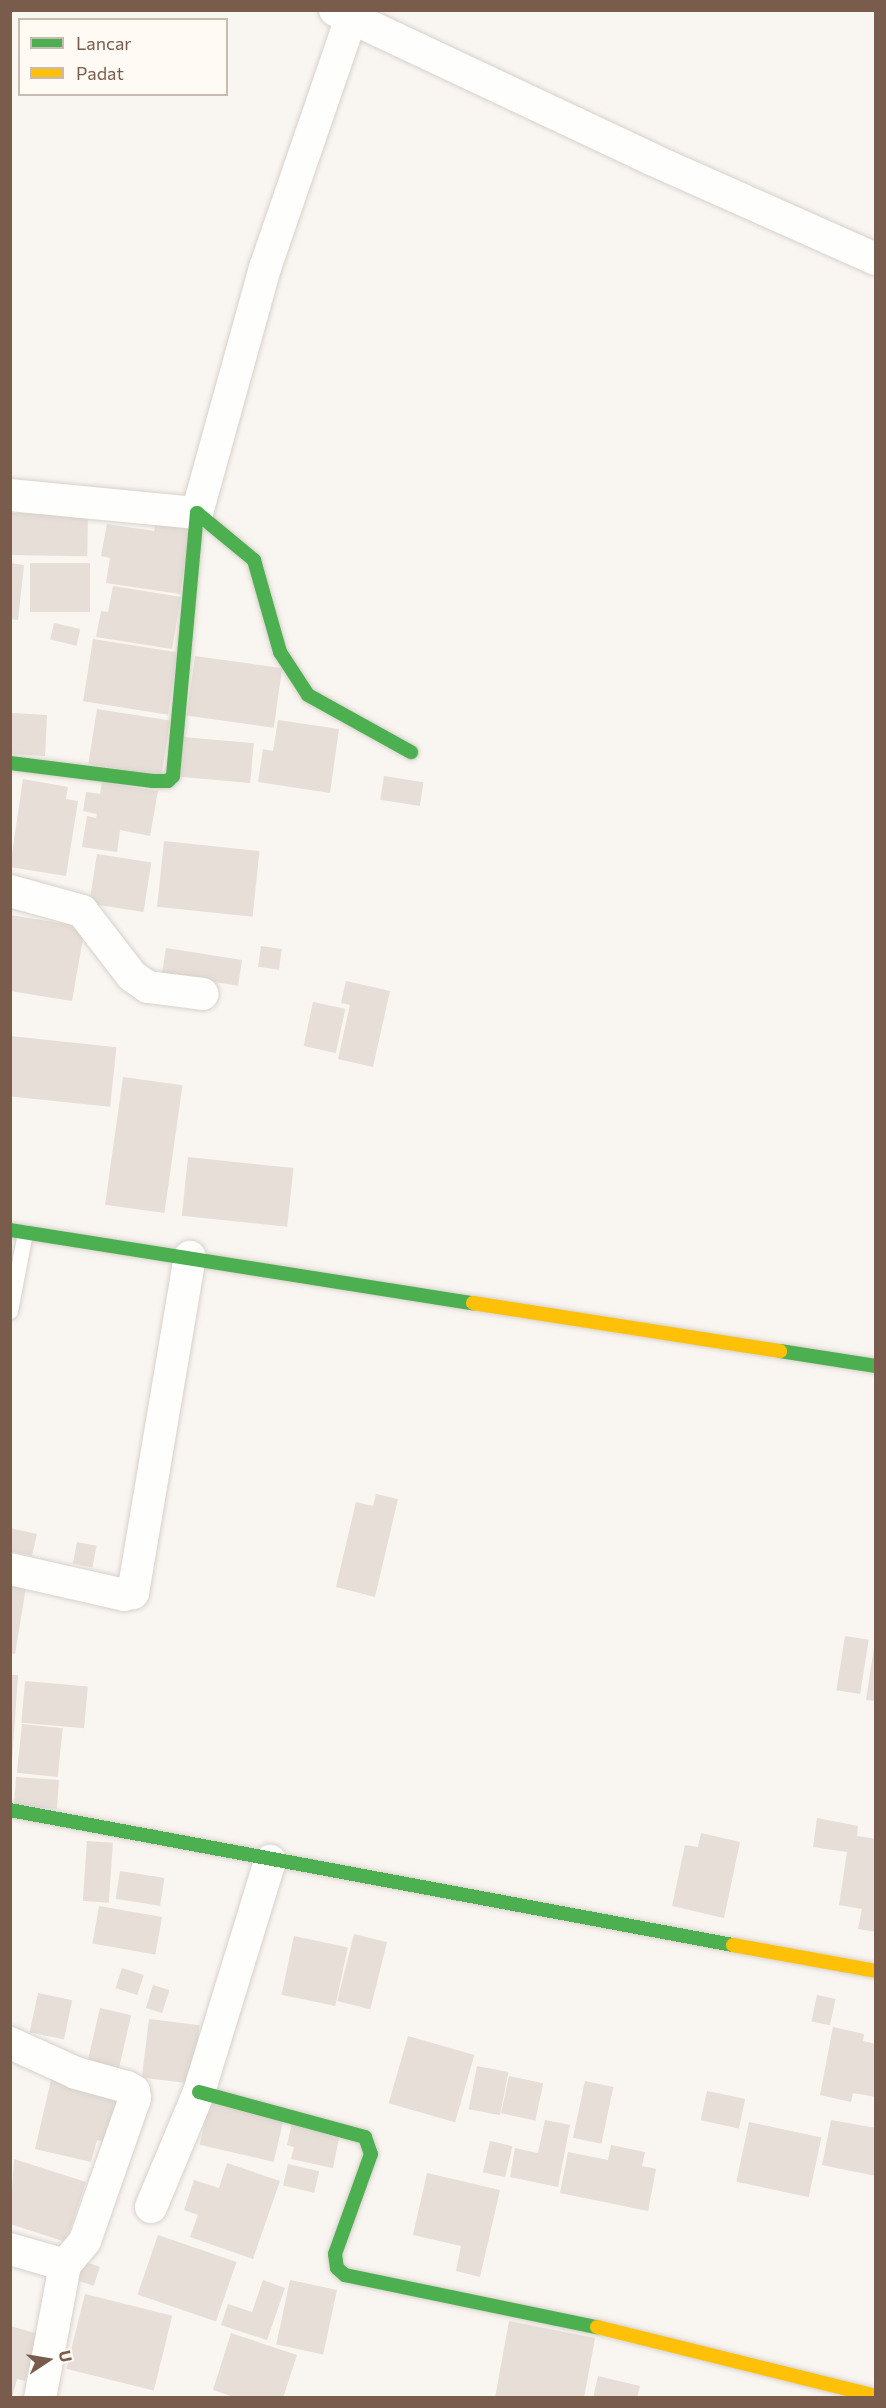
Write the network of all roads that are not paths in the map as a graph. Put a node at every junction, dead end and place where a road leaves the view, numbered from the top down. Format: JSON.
{"nodes":[{"id":1,"x":343,"y":14,"type":"edge"},
{"id":2,"x":876,"y":259,"type":"edge"},
{"id":3,"x":10,"y":495,"type":"edge"},
{"id":4,"x":197,"y":513,"type":"junction"},
{"id":5,"x":411,"y":752,"type":"dead end"},
{"id":6,"x":10,"y":763,"type":"edge"},
{"id":7,"x":10,"y":891,"type":"edge"},
{"id":8,"x":203,"y":994,"type":"dead end"},
{"id":9,"x":18,"y":1231,"type":"edge"},
{"id":10,"x":190,"y":1257,"type":"junction"},
{"id":11,"x":10,"y":1311,"type":"edge"},
{"id":12,"x":876,"y":1366,"type":"edge"},
{"id":13,"x":10,"y":1569,"type":"edge"},
{"id":14,"x":10,"y":1810,"type":"edge"},
{"id":15,"x":270,"y":1861,"type":"junction"},
{"id":16,"x":876,"y":1971,"type":"edge"},
{"id":17,"x":10,"y":2043,"type":"edge"},
{"id":18,"x":199,"y":2092,"type":"junction"},
{"id":19,"x":151,"y":2207,"type":"dead end"},
{"id":20,"x":10,"y":2249,"type":"edge"},
{"id":21,"x":65,"y":2265,"type":"junction"},
{"id":22,"x":876,"y":2396,"type":"edge"},
{"id":23,"x":40,"y":2397,"type":"edge"}],
"edges":[{"from":1,"to":2,"type":"street"},
{"from":1,"to":4,"type":"street"},
{"from":3,"to":4,"type":"street"},
{"from":4,"to":5,"type":"street"},
{"from":4,"to":6,"type":"street"},
{"from":7,"to":8,"type":"street"},
{"from":9,"to":10,"type":"street"},
{"from":9,"to":11,"type":"lane"},
{"from":10,"to":12,"type":"street"},
{"from":10,"to":13,"type":"street"},
{"from":14,"to":15,"type":"street"},
{"from":15,"to":16,"type":"street"},
{"from":15,"to":18,"type":"street"},
{"from":17,"to":21,"type":"street"},
{"from":18,"to":19,"type":"street"},
{"from":18,"to":22,"type":"street"},
{"from":20,"to":21,"type":"street"},
{"from":21,"to":23,"type":"street"}]}
